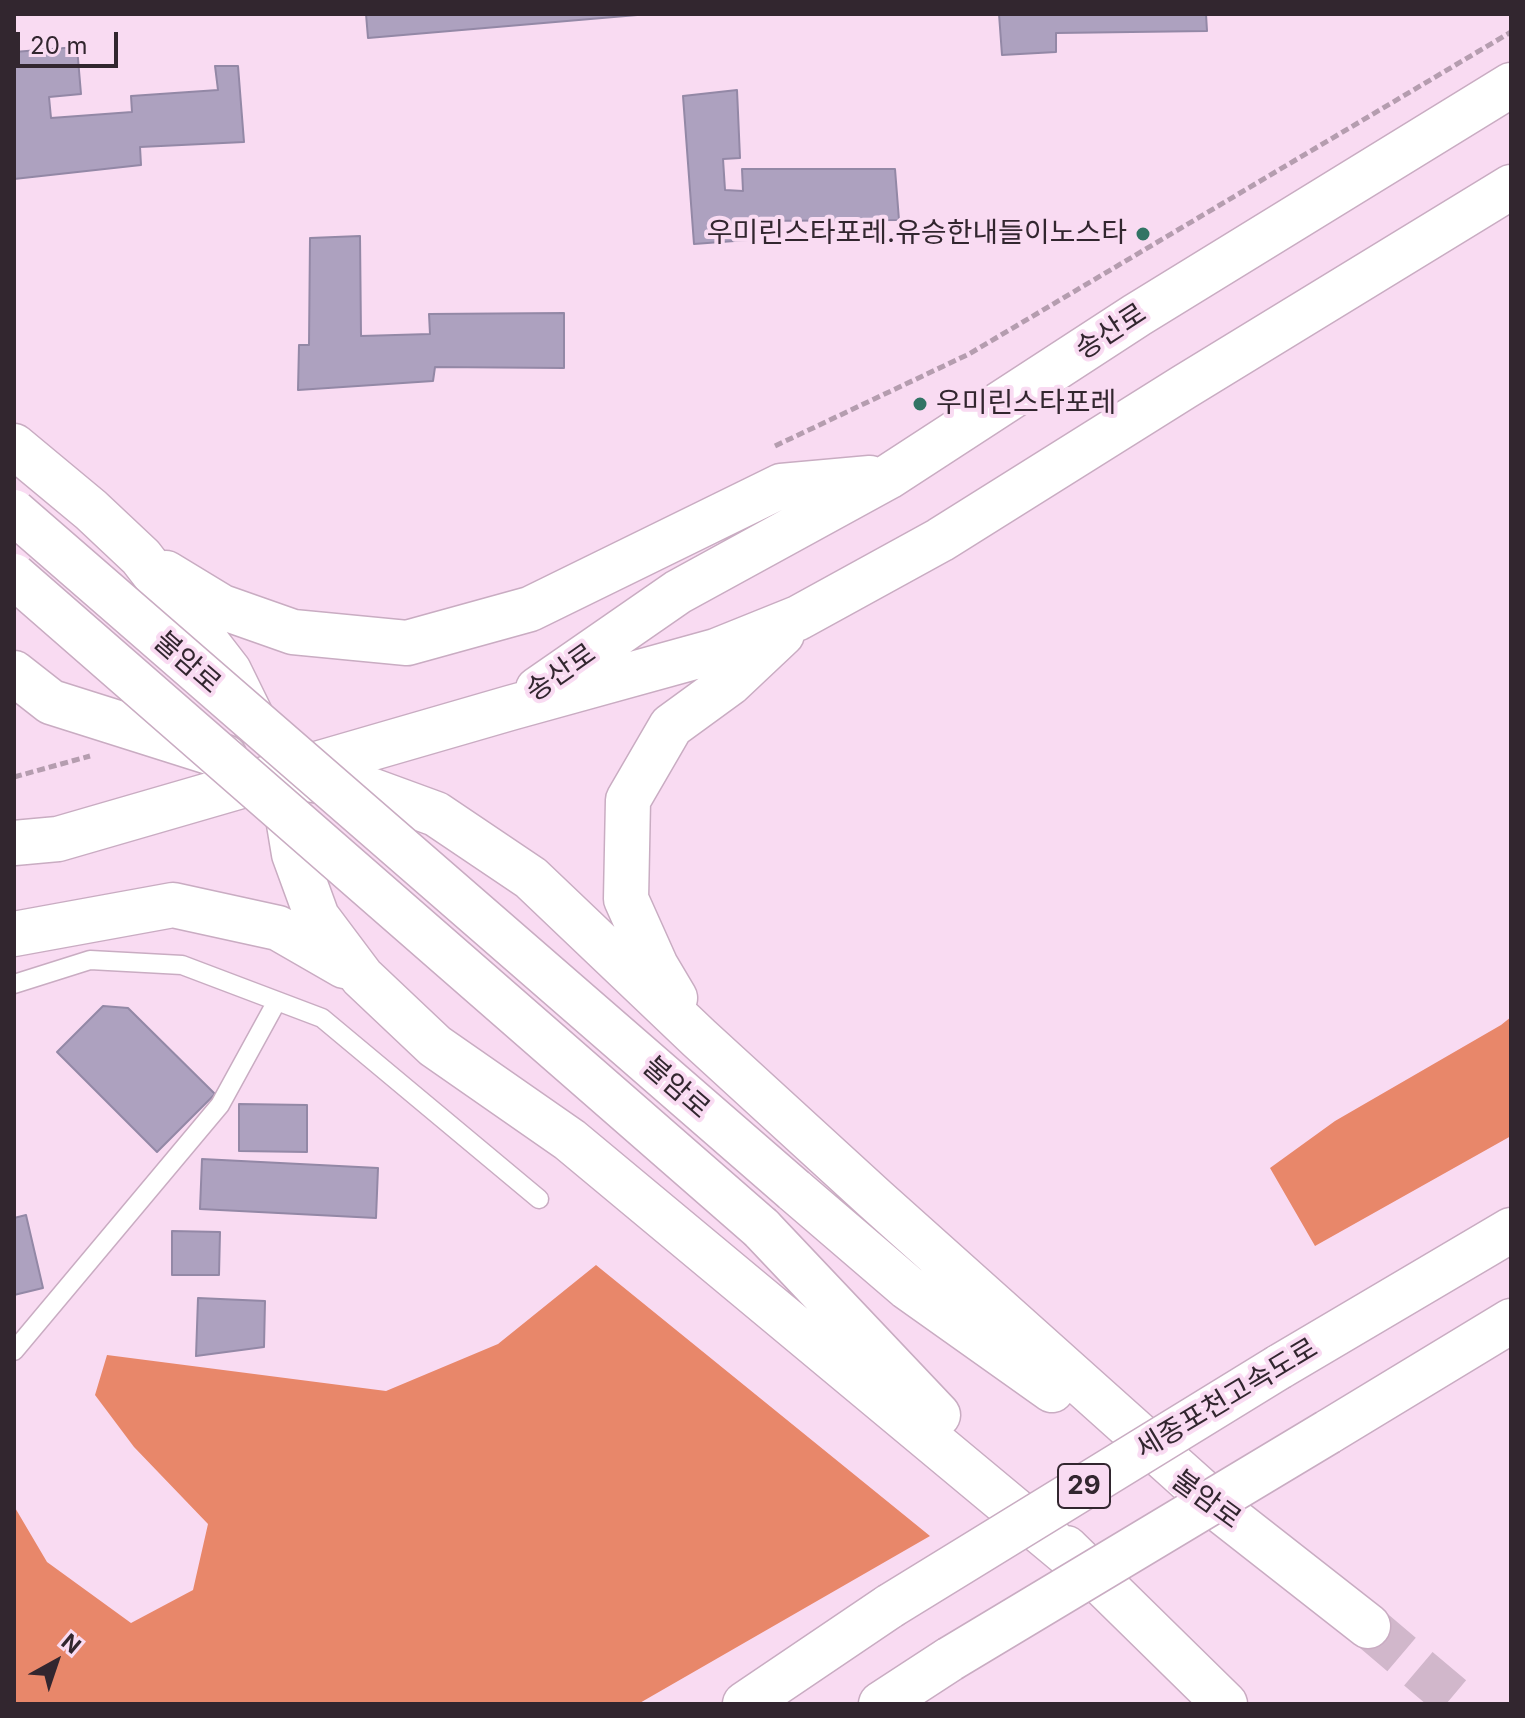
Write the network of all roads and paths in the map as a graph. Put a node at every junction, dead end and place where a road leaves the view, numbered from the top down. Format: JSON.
{"nodes":[{"id":1,"x":1511,"y":32,"type":"edge"},
{"id":2,"x":1511,"y":85,"type":"edge"},
{"id":3,"x":1511,"y":187,"type":"edge"},
{"id":4,"x":14,"y":446,"type":"edge"},
{"id":5,"x":774,"y":446,"type":"dead end"},
{"id":6,"x":888,"y":477,"type":"junction"},
{"id":7,"x":14,"y":512,"type":"edge"},
{"id":8,"x":141,"y":557,"type":"junction"},
{"id":9,"x":14,"y":576,"type":"edge"},
{"id":10,"x":798,"y":618,"type":"junction"},
{"id":11,"x":14,"y":673,"type":"edge"},
{"id":12,"x":510,"y":708,"type":"junction"},
{"id":13,"x":141,"y":730,"type":"junction"},
{"id":14,"x":281,"y":775,"type":"junction"},
{"id":15,"x":14,"y":777,"type":"edge"},
{"id":16,"x":58,"y":839,"type":"junction"},
{"id":17,"x":14,"y":843,"type":"edge"},
{"id":18,"x":14,"y":866,"type":"edge"},
{"id":19,"x":14,"y":934,"type":"edge"},
{"id":20,"x":362,"y":977,"type":"junction"},
{"id":21,"x":14,"y":984,"type":"edge"},
{"id":22,"x":277,"y":1001,"type":"junction"},
{"id":23,"x":699,"y":1038,"type":"junction"},
{"id":24,"x":539,"y":1199,"type":"dead end"},
{"id":25,"x":1511,"y":1230,"type":"edge"},
{"id":26,"x":1511,"y":1321,"type":"edge"},
{"id":27,"x":14,"y":1351,"type":"edge"},
{"id":28,"x":1228,"y":1515,"type":"junction"},
{"id":29,"x":1083,"y":1567,"type":"junction"},
{"id":30,"x":1368,"y":1626,"type":"tunnel mouth"},
{"id":31,"x":745,"y":1704,"type":"edge"},
{"id":32,"x":881,"y":1704,"type":"edge"},
{"id":33,"x":1225,"y":1704,"type":"edge"}],
"edges":[{"from":1,"to":5,"type":"path"},
{"from":2,"to":6,"type":"main road","name":"송산로"},
{"from":3,"to":10,"type":"main road","name":"송산로"},
{"from":4,"to":8,"type":"main road"},
{"from":6,"to":8,"type":"main road"},
{"from":6,"to":12,"type":"main road","name":"송산로"},
{"from":7,"to":28,"type":"main road","name":"불암로","bridge":true},
{"from":8,"to":14,"type":"main road"},
{"from":9,"to":29,"type":"main road","name":"불암로","bridge":true},
{"from":10,"to":12,"type":"main road","name":"송산로"},
{"from":10,"to":23,"type":"main road"},
{"from":11,"to":13,"type":"main road"},
{"from":12,"to":14,"type":"main road","name":"송산로"},
{"from":13,"to":14,"type":"main road"},
{"from":13,"to":15,"type":"path"},
{"from":14,"to":16,"type":"main road","name":"송산로"},
{"from":14,"to":20,"type":"main road"},
{"from":14,"to":23,"type":"main road"},
{"from":16,"to":17,"type":"main road","name":"송산로"},
{"from":16,"to":18,"type":"main road","name":"송산로"},
{"from":19,"to":20,"type":"main road"},
{"from":20,"to":29,"type":"main road"},
{"from":21,"to":22,"type":"lane"},
{"from":22,"to":24,"type":"lane"},
{"from":22,"to":27,"type":"lane"},
{"from":23,"to":28,"type":"main road"},
{"from":25,"to":31,"type":"main road","name":"세종포천고속도로","number":"29","bridge":true},
{"from":26,"to":32,"type":"main road","bridge":true},
{"from":28,"to":30,"type":"main road","name":"불암로"},
{"from":29,"to":33,"type":"main road","name":"불암로"}]}
